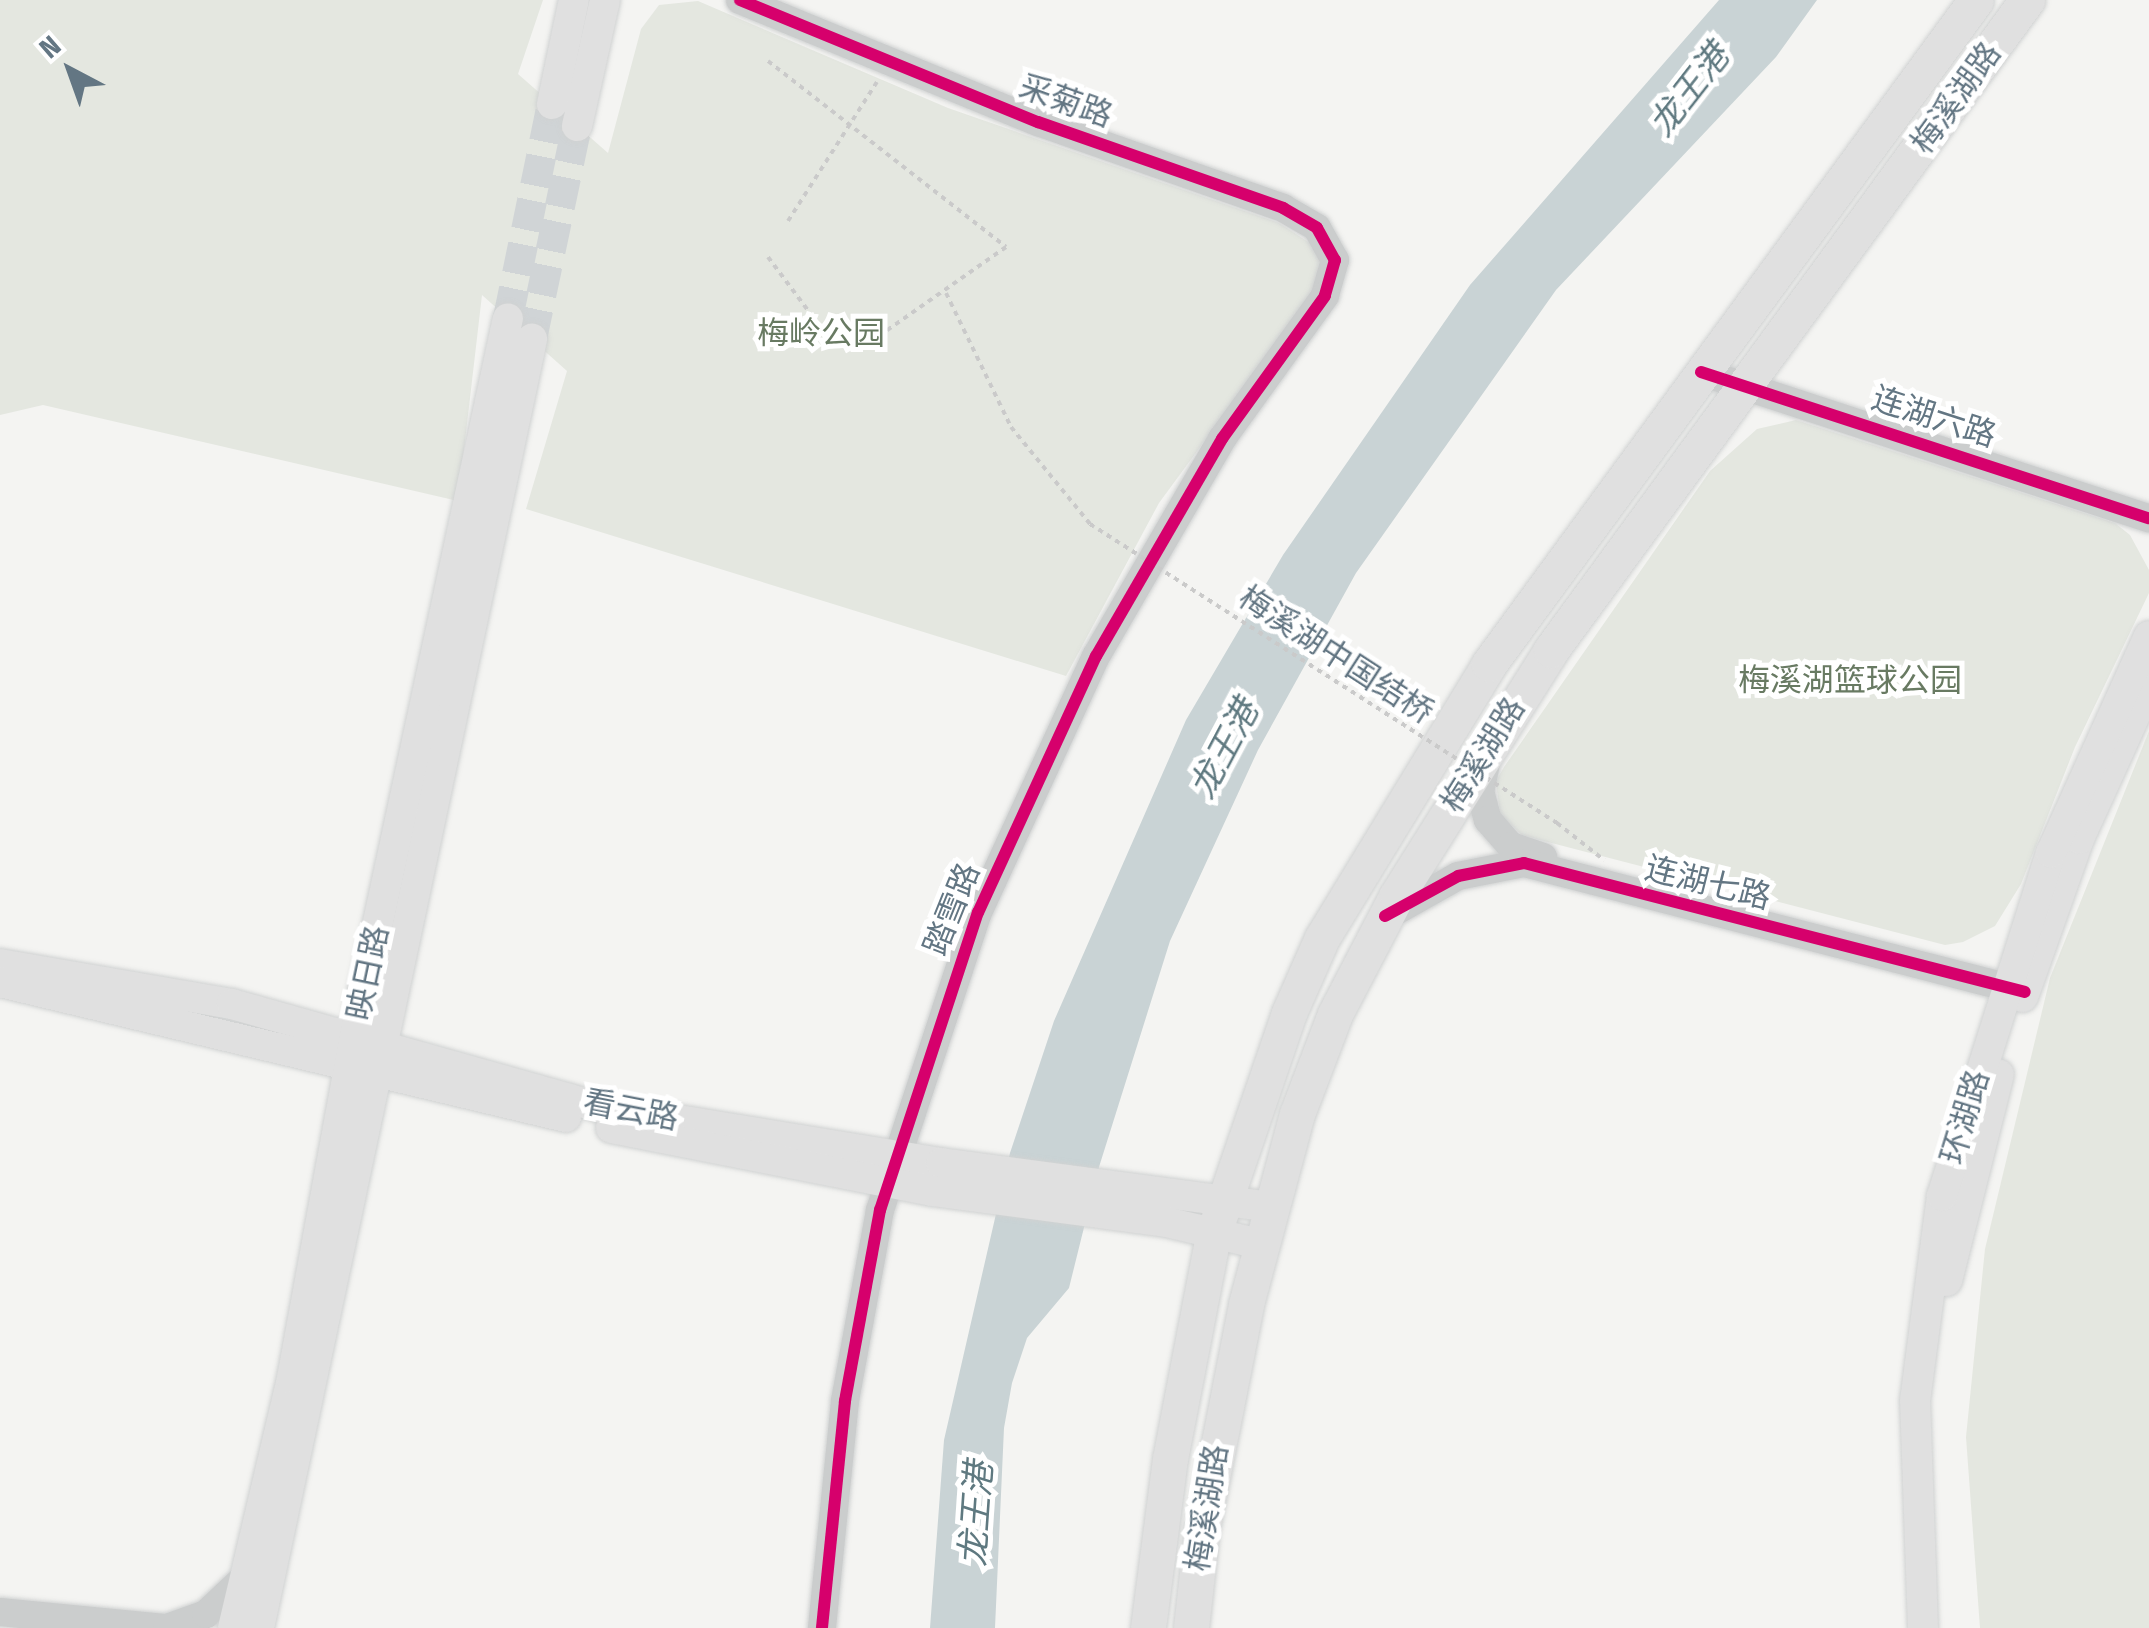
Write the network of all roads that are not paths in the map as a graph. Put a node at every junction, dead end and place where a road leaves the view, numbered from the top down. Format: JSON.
{"nodes":[{"id":1,"x":574,"y":0,"type":"edge"},
{"id":2,"x":605,"y":0,"type":"edge"},
{"id":3,"x":740,"y":0,"type":"edge"},
{"id":4,"x":766,"y":0,"type":"edge"},
{"id":5,"x":1976,"y":0,"type":"edge"},
{"id":6,"x":2027,"y":0,"type":"edge"},
{"id":7,"x":552,"y":104,"type":"tunnel mouth"},
{"id":8,"x":577,"y":126,"type":"tunnel mouth"},
{"id":9,"x":1336,"y":286,"type":"junction"},
{"id":10,"x":508,"y":318,"type":"tunnel mouth"},
{"id":11,"x":532,"y":339,"type":"tunnel mouth"},
{"id":12,"x":1705,"y":366,"type":"junction"},
{"id":13,"x":1748,"y":379,"type":"junction"},
{"id":14,"x":2149,"y":506,"type":"edge"},
{"id":15,"x":2149,"y":518,"type":"edge"},
{"id":16,"x":2149,"y":636,"type":"edge"},
{"id":17,"x":2149,"y":686,"type":"edge"},
{"id":18,"x":1496,"y":731,"type":"junction"},
{"id":19,"x":1386,"y":916,"type":"junction"},
{"id":20,"x":0,"y":964,"type":"edge"},
{"id":21,"x":0,"y":982,"type":"edge"},
{"id":22,"x":2017,"y":982,"type":"junction"},
{"id":23,"x":365,"y":1056,"type":"junction"},
{"id":24,"x":897,"y":1168,"type":"junction"},
{"id":25,"x":1225,"y":1202,"type":"junction"},
{"id":26,"x":1272,"y":1207,"type":"junction"},
{"id":27,"x":1171,"y":1209,"type":"junction"},
{"id":28,"x":1214,"y":1235,"type":"junction"},
{"id":29,"x":1260,"y":1244,"type":"junction"},
{"id":30,"x":242,"y":1579,"type":"junction"},
{"id":31,"x":0,"y":1612,"type":"edge"},
{"id":32,"x":0,"y":1622,"type":"edge"},
{"id":33,"x":60,"y":1628,"type":"edge"},
{"id":34,"x":233,"y":1628,"type":"edge"},
{"id":35,"x":259,"y":1628,"type":"edge"},
{"id":36,"x":822,"y":1628,"type":"edge"},
{"id":37,"x":832,"y":1628,"type":"edge"},
{"id":38,"x":1148,"y":1628,"type":"edge"},
{"id":39,"x":1191,"y":1628,"type":"edge"},
{"id":40,"x":1923,"y":1628,"type":"edge"},
{"id":41,"x":1943,"y":1628,"type":"edge"}],
"edges":[{"from":1,"to":7,"type":"main road"},
{"from":2,"to":8,"type":"main road"},
{"from":3,"to":9,"type":"street","name":"采菊路"},
{"from":4,"to":9,"type":"street","name":"采菊路"},
{"from":5,"to":12,"type":"main road","name":"梅溪湖路"},
{"from":6,"to":13,"type":"main road","name":"梅溪湖路"},
{"from":9,"to":24,"type":"street","name":"踏雪路"},
{"from":10,"to":23,"type":"main road","name":"映日路"},
{"from":11,"to":23,"type":"main road","name":"映日路"},
{"from":12,"to":13,"type":"street","name":"连湖六路"},
{"from":12,"to":25,"type":"main road","name":"梅溪湖路"},
{"from":13,"to":14,"type":"street","name":"连湖六路"},
{"from":13,"to":15,"type":"street","name":"连湖六路"},
{"from":13,"to":18,"type":"main road","name":"梅溪湖路"},
{"from":16,"to":22,"type":"main road","name":"环湖路"},
{"from":17,"to":22,"type":"main road","name":"环湖路"},
{"from":18,"to":19,"type":"main road","name":"梅溪湖路"},
{"from":18,"to":22,"type":"street","name":"连湖七路"},
{"from":19,"to":22,"type":"street","name":"连湖七路"},
{"from":19,"to":26,"type":"main road","name":"梅溪湖路"},
{"from":20,"to":23,"type":"main road","name":"看云路"},
{"from":21,"to":23,"type":"main road","name":"看云路"},
{"from":22,"to":40,"type":"main road","name":"环湖路"},
{"from":22,"to":41,"type":"main road","name":"环湖路"},
{"from":23,"to":24,"type":"main road","name":"看云路"},
{"from":23,"to":30,"type":"main road","name":"映日路"},
{"from":23,"to":35,"type":"main road","name":"映日路"},
{"from":24,"to":27,"type":"main road","name":"看云路"},
{"from":24,"to":36,"type":"street","name":"踏雪路"},
{"from":24,"to":37,"type":"street","name":"踏雪路"},
{"from":25,"to":26,"type":"main road"},
{"from":25,"to":27,"type":"main road"},
{"from":25,"to":28,"type":"main road","name":"梅溪湖路"},
{"from":26,"to":29,"type":"main road","name":"梅溪湖路"},
{"from":27,"to":28,"type":"main road"},
{"from":28,"to":29,"type":"main road"},
{"from":28,"to":38,"type":"main road","name":"梅溪湖路"},
{"from":29,"to":39,"type":"main road","name":"梅溪湖路"},
{"from":30,"to":31,"type":"street"},
{"from":30,"to":34,"type":"main road","name":"映日路"},
{"from":32,"to":33,"type":"street"}]}
